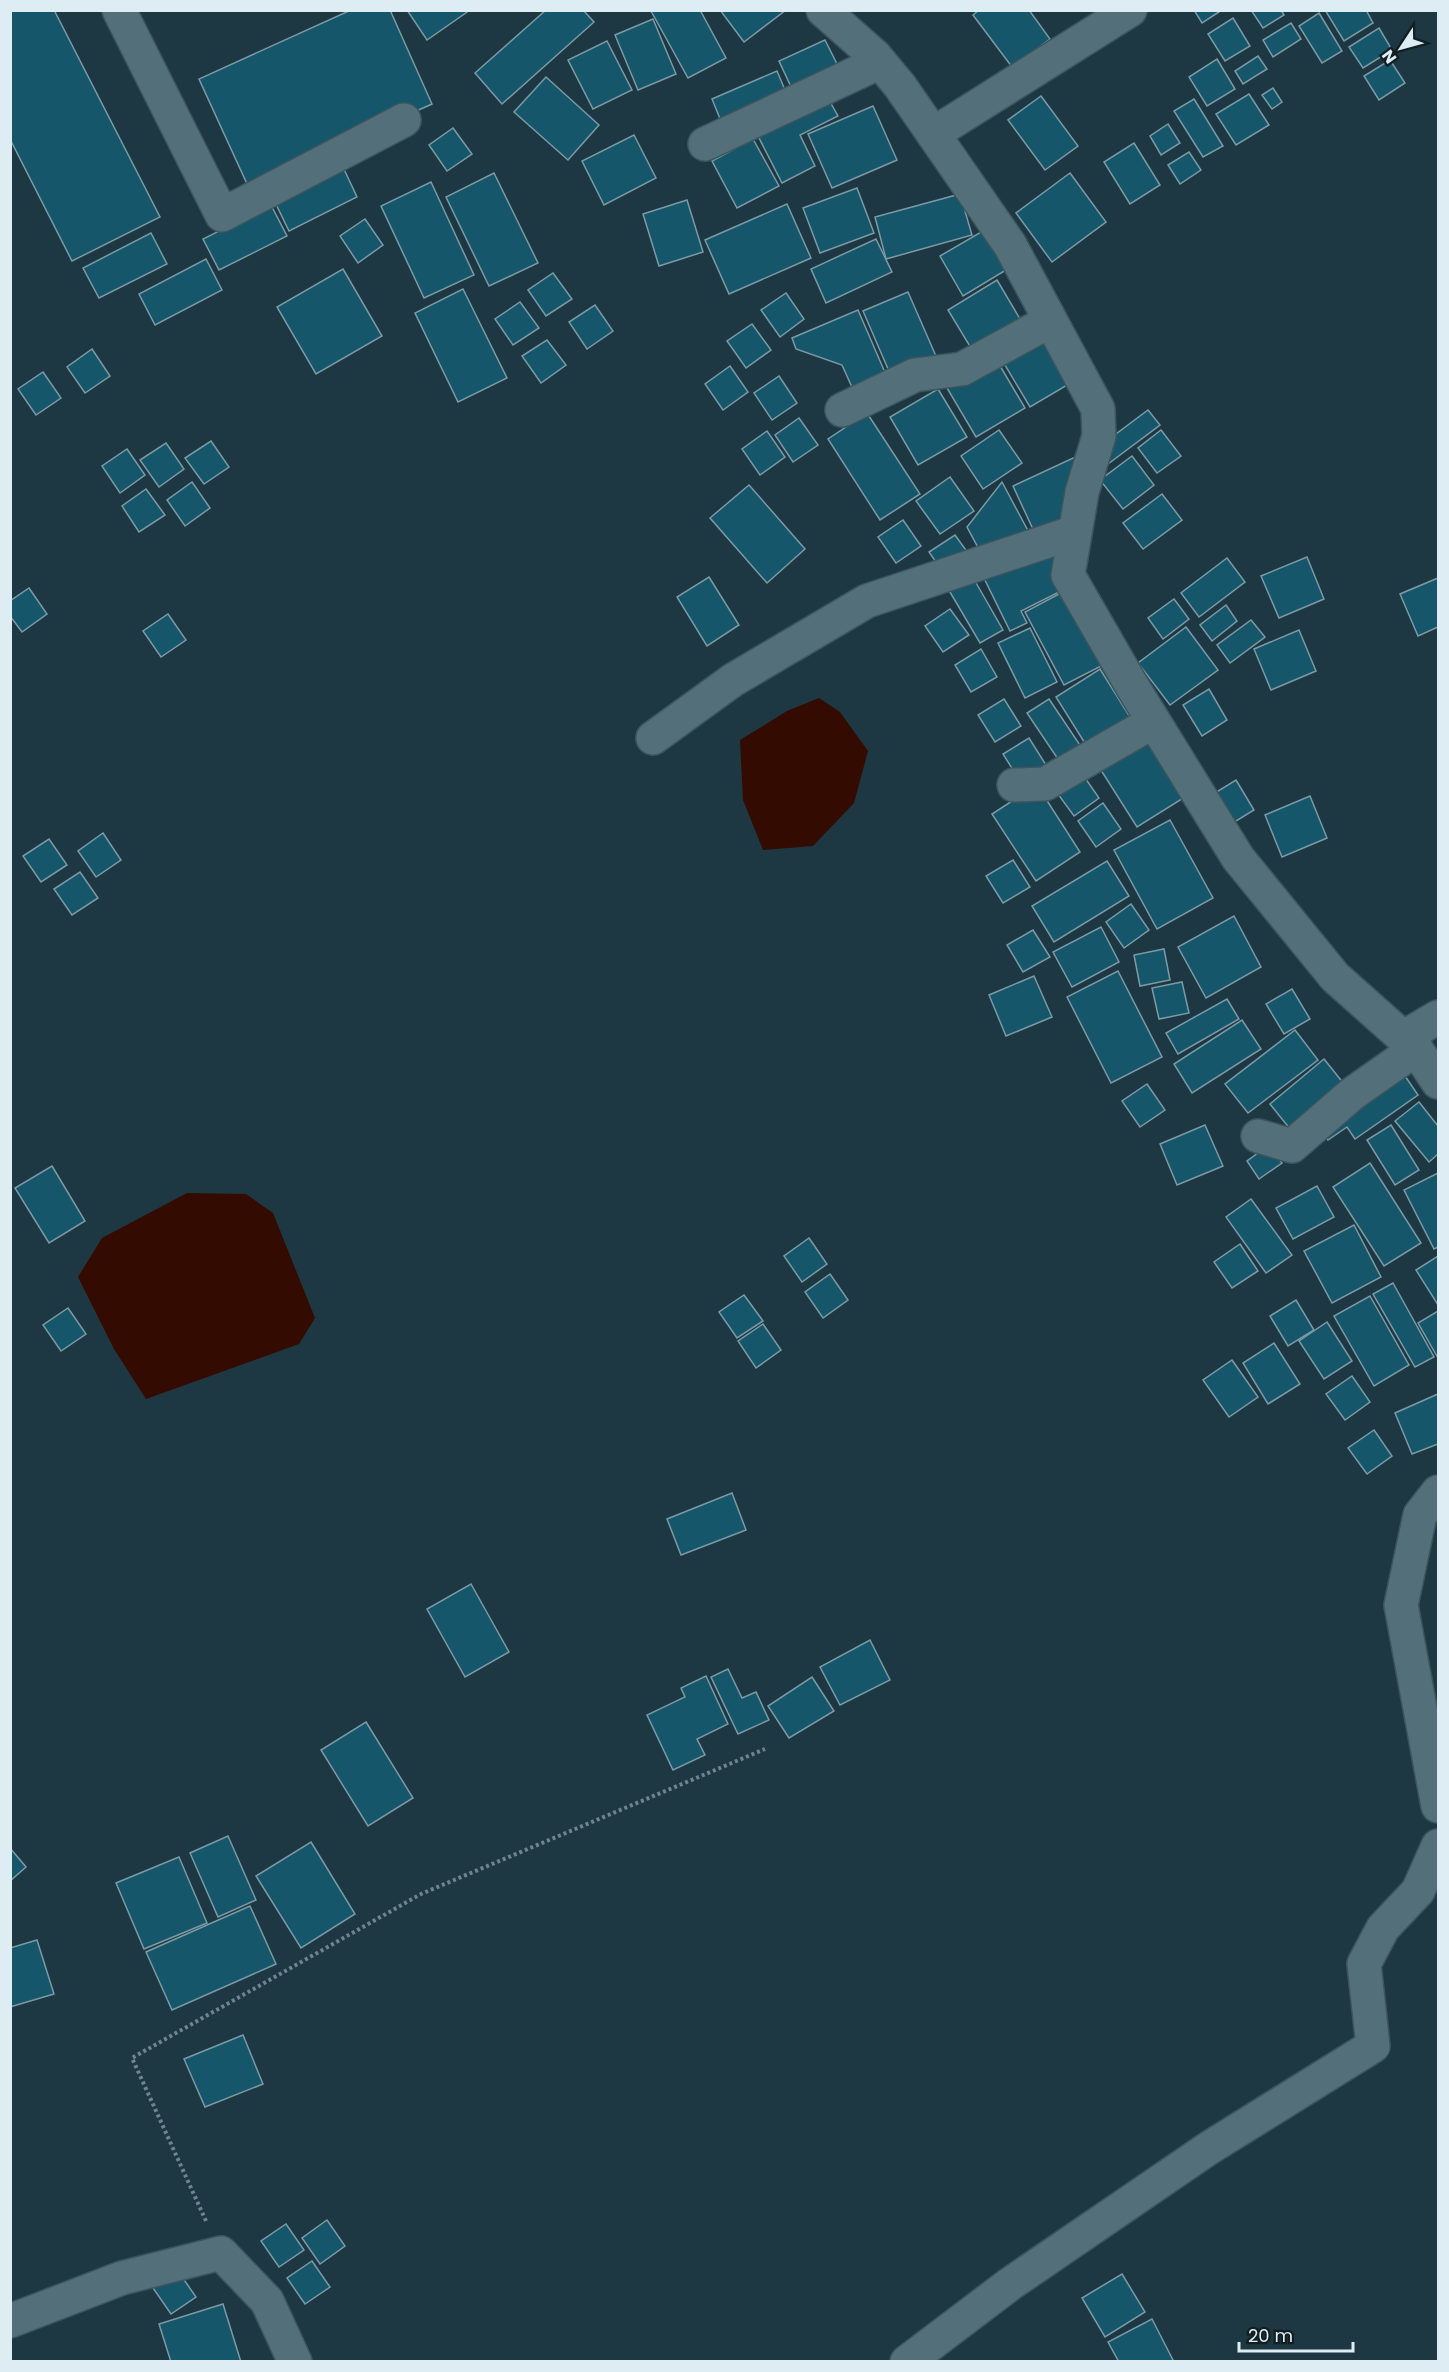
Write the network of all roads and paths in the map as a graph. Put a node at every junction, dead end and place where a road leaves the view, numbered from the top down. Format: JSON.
{"nodes":[{"id":1,"x":119,"y":10,"type":"edge"},
{"id":2,"x":823,"y":10,"type":"edge"},
{"id":3,"x":1130,"y":10,"type":"edge"},
{"id":4,"x":880,"y":62,"type":"junction"},
{"id":5,"x":404,"y":120,"type":"dead end"},
{"id":6,"x":933,"y":135,"type":"junction"},
{"id":7,"x":705,"y":144,"type":"dead end"},
{"id":8,"x":1050,"y":321,"type":"junction"},
{"id":9,"x":842,"y":410,"type":"dead end"},
{"id":10,"x":1075,"y":532,"type":"junction"},
{"id":11,"x":1153,"y":722,"type":"junction"},
{"id":12,"x":653,"y":738,"type":"dead end"},
{"id":13,"x":1014,"y":785,"type":"dead end"},
{"id":14,"x":1438,"y":1017,"type":"edge"},
{"id":15,"x":1416,"y":1049,"type":"junction"},
{"id":16,"x":1438,"y":1082,"type":"edge"},
{"id":17,"x":1258,"y":1136,"type":"dead end"},
{"id":18,"x":1438,"y":1492,"type":"edge"},
{"id":19,"x":765,"y":1749,"type":"dead end"},
{"id":20,"x":1438,"y":1806,"type":"edge"},
{"id":21,"x":1438,"y":1846,"type":"edge"},
{"id":22,"x":221,"y":2253,"type":"junction"},
{"id":23,"x":10,"y":2321,"type":"edge"},
{"id":24,"x":295,"y":2361,"type":"edge"},
{"id":25,"x":907,"y":2361,"type":"edge"}],
"edges":[{"from":1,"to":5,"type":"street"},
{"from":2,"to":4,"type":"street"},
{"from":3,"to":6,"type":"street"},
{"from":4,"to":6,"type":"street"},
{"from":4,"to":7,"type":"street"},
{"from":6,"to":8,"type":"street"},
{"from":8,"to":9,"type":"street"},
{"from":8,"to":10,"type":"street"},
{"from":10,"to":11,"type":"street"},
{"from":10,"to":12,"type":"street"},
{"from":11,"to":13,"type":"street"},
{"from":11,"to":15,"type":"street"},
{"from":14,"to":15,"type":"street"},
{"from":15,"to":16,"type":"street"},
{"from":15,"to":17,"type":"street"},
{"from":18,"to":20,"type":"street"},
{"from":19,"to":22,"type":"path"},
{"from":21,"to":25,"type":"street"},
{"from":22,"to":23,"type":"street"},
{"from":22,"to":24,"type":"street"}]}
